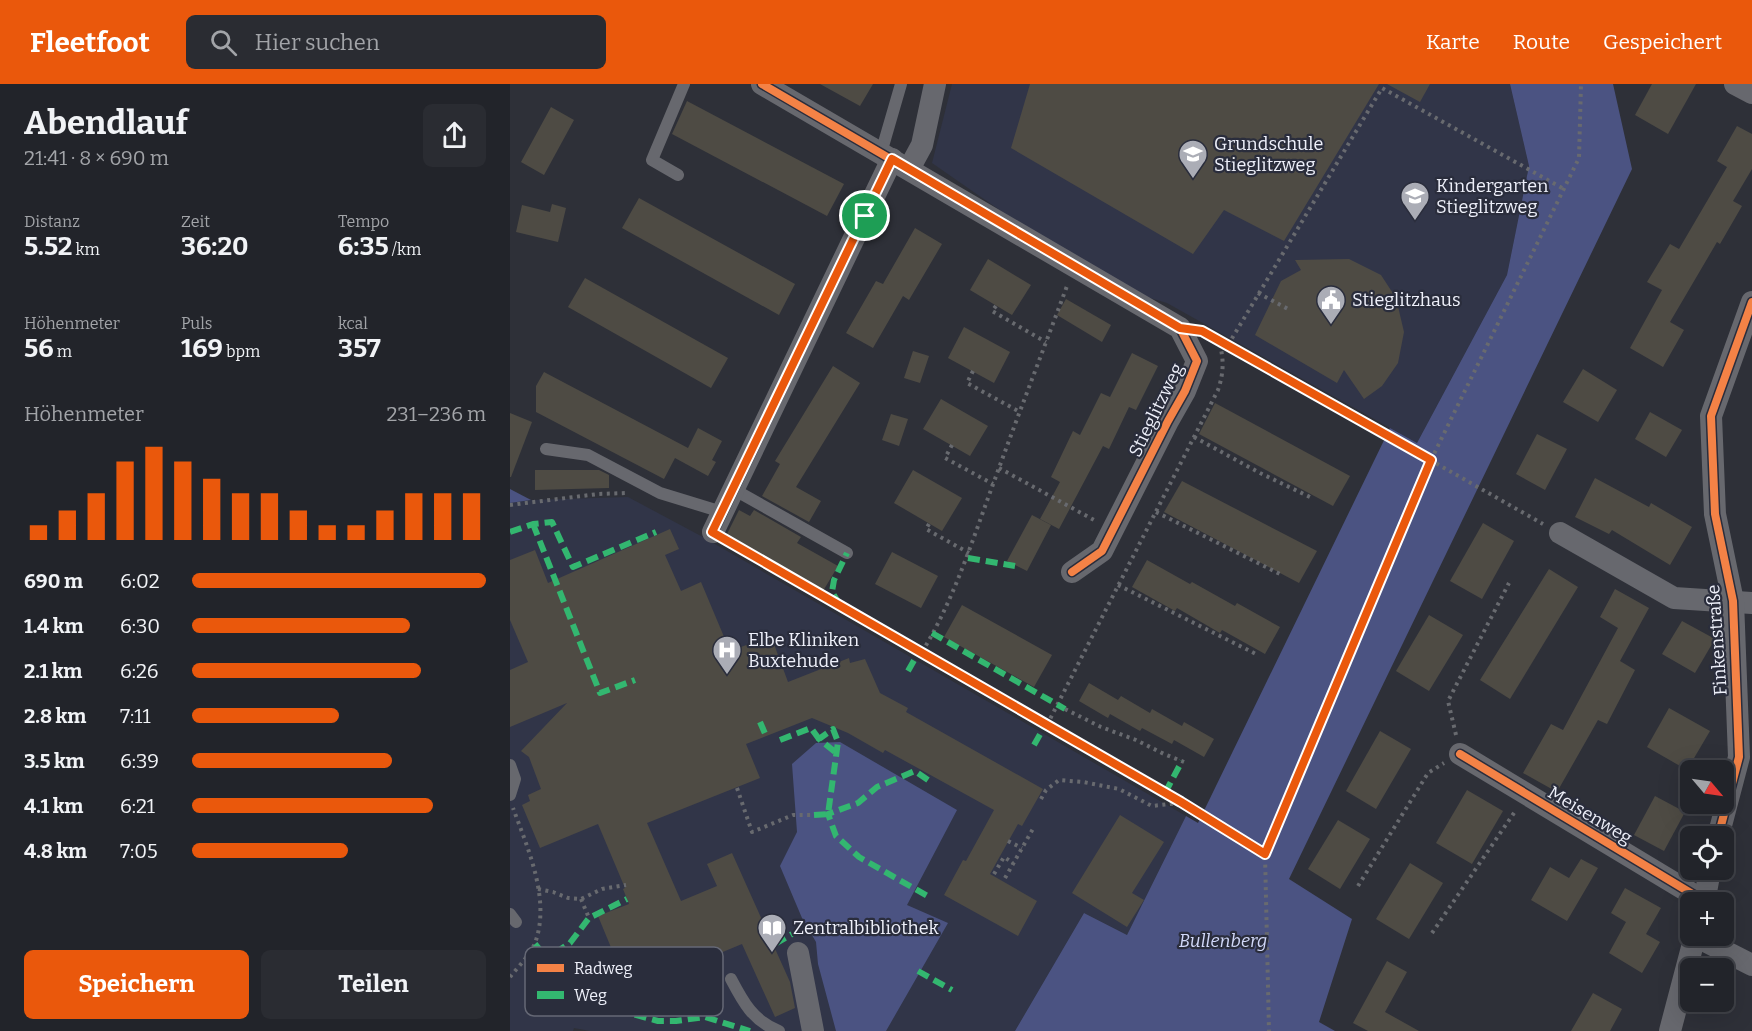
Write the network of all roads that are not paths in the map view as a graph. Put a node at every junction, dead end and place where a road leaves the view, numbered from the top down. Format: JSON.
{"nodes":[{"id":1,"x":684,"y":84,"type":"edge"},
{"id":2,"x":762,"y":84,"type":"edge"},
{"id":3,"x":901,"y":84,"type":"edge"},
{"id":4,"x":935,"y":84,"type":"edge"},
{"id":5,"x":1736,"y":84,"type":"edge"},
{"id":6,"x":1752,"y":93,"type":"edge"},
{"id":7,"x":894,"y":160,"type":"junction"},
{"id":8,"x":678,"y":174,"type":"dead end"},
{"id":9,"x":1752,"y":303,"type":"edge"},
{"id":10,"x":546,"y":449,"type":"dead end"},
{"id":11,"x":733,"y":489,"type":"junction"},
{"id":12,"x":717,"y":522,"type":"joint"},
{"id":13,"x":1560,"y":533,"type":"road end"},
{"id":14,"x":848,"y":553,"type":"dead end"},
{"id":15,"x":1072,"y":572,"type":"dead end"},
{"id":16,"x":1742,"y":602,"type":"edge"},
{"id":17,"x":1460,"y":753,"type":"road end"},
{"id":18,"x":1746,"y":761,"type":"edge"},
{"id":19,"x":510,"y":765,"type":"edge"},
{"id":20,"x":511,"y":801,"type":"edge"},
{"id":21,"x":1722,"y":826,"type":"edge"},
{"id":22,"x":1688,"y":892,"type":"edge"},
{"id":23,"x":1692,"y":946,"type":"edge"},
{"id":24,"x":1715,"y":946,"type":"edge"},
{"id":25,"x":798,"y":953,"type":"dead end"},
{"id":26,"x":1752,"y":965,"type":"edge"},
{"id":27,"x":731,"y":979,"type":"dead end"},
{"id":28,"x":779,"y":1031,"type":"edge"},
{"id":29,"x":813,"y":1031,"type":"edge"},
{"id":30,"x":1670,"y":1031,"type":"edge"}],
"edges":[{"from":1,"to":8,"type":"lane"},
{"from":2,"to":7,"type":"street"},
{"from":3,"to":7,"type":"lane"},
{"from":4,"to":7,"type":"street"},
{"from":5,"to":6,"type":"street"},
{"from":7,"to":11,"type":"street"},
{"from":7,"to":15,"type":"street","name":"Stieglitzweg"},
{"from":9,"to":16,"type":"street","name":"Finkenstraße"},
{"from":10,"to":12,"type":"lane"},
{"from":11,"to":12,"type":"street"},
{"from":11,"to":14,"type":"lane"},
{"from":13,"to":16,"type":"street","name":"Finkenstraße"},
{"from":16,"to":18,"type":"street","name":"Finkenstraße"},
{"from":17,"to":22,"type":"street","name":"Meisenweg"},
{"from":18,"to":21,"type":"street","name":"Finkenstraße"},
{"from":19,"to":20,"type":"lane"},
{"from":23,"to":30,"type":"street"},
{"from":24,"to":26,"type":"street"},
{"from":25,"to":29,"type":"street"},
{"from":27,"to":28,"type":"lane"}]}
